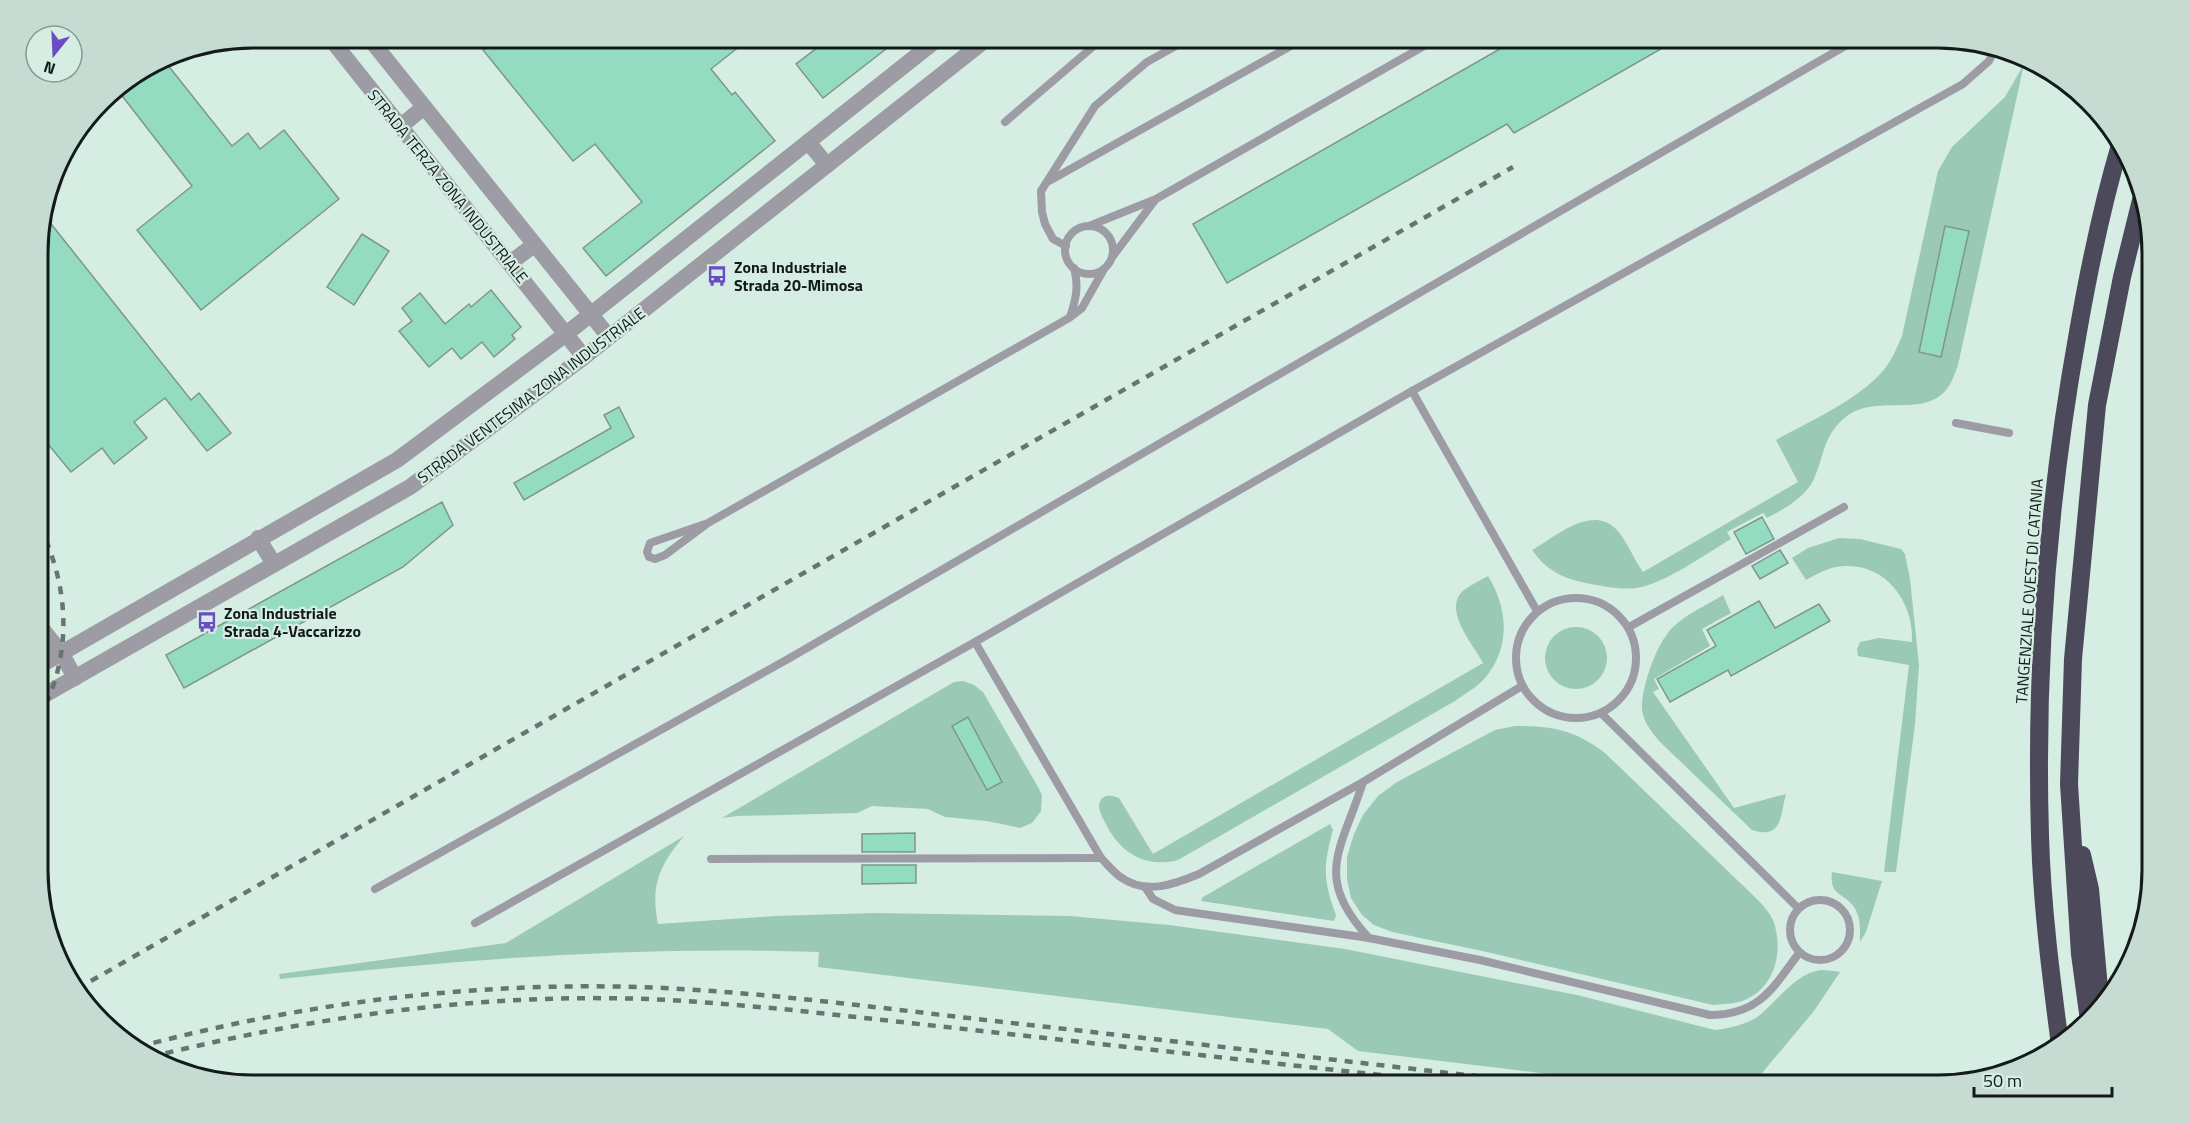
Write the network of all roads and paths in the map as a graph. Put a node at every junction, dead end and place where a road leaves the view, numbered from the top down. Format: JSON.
{"nodes":[{"id":1,"x":338,"y":48,"type":"edge"},
{"id":2,"x":377,"y":48,"type":"edge"},
{"id":3,"x":926,"y":48,"type":"edge"},
{"id":4,"x":975,"y":48,"type":"edge"},
{"id":5,"x":1092,"y":48,"type":"edge"},
{"id":6,"x":1172,"y":48,"type":"edge"},
{"id":7,"x":1287,"y":48,"type":"edge"},
{"id":8,"x":1420,"y":48,"type":"edge"},
{"id":9,"x":1842,"y":48,"type":"edge"},
{"id":10,"x":1992,"y":56,"type":"edge"},
{"id":11,"x":424,"y":107,"type":"junction"},
{"id":12,"x":1005,"y":122,"type":"dead end"},
{"id":13,"x":401,"y":126,"type":"junction"},
{"id":14,"x":808,"y":142,"type":"junction"},
{"id":15,"x":2117,"y":157,"type":"edge"},
{"id":16,"x":827,"y":165,"type":"junction"},
{"id":17,"x":1049,"y":181,"type":"junction"},
{"id":18,"x":1155,"y":199,"type":"junction"},
{"id":19,"x":2138,"y":214,"type":"edge"},
{"id":20,"x":1089,"y":226,"type":"junction"},
{"id":21,"x":701,"y":227,"type":"junction"},
{"id":22,"x":534,"y":245,"type":"junction"},
{"id":23,"x":1066,"y":246,"type":"junction"},
{"id":24,"x":720,"y":249,"type":"junction"},
{"id":25,"x":1113,"y":256,"type":"junction"},
{"id":26,"x":510,"y":263,"type":"junction"},
{"id":27,"x":1074,"y":268,"type":"junction"},
{"id":28,"x":1104,"y":269,"type":"junction"},
{"id":29,"x":591,"y":314,"type":"junction"},
{"id":30,"x":1069,"y":318,"type":"junction"},
{"id":31,"x":566,"y":334,"type":"junction"},
{"id":32,"x":609,"y":337,"type":"junction"},
{"id":33,"x":584,"y":357,"type":"junction"},
{"id":34,"x":1412,"y":391,"type":"junction"},
{"id":35,"x":1956,"y":423,"type":"dead end"},
{"id":36,"x":2009,"y":433,"type":"dead end"},
{"id":37,"x":1844,"y":507,"type":"dead end"},
{"id":38,"x":708,"y":523,"type":"junction"},
{"id":39,"x":258,"y":538,"type":"junction"},
{"id":40,"x":274,"y":564,"type":"junction"},
{"id":41,"x":1537,"y":611,"type":"junction"},
{"id":42,"x":1629,"y":627,"type":"junction"},
{"id":43,"x":48,"y":636,"type":"edge"},
{"id":44,"x":975,"y":642,"type":"junction"},
{"id":45,"x":62,"y":654,"type":"junction"},
{"id":46,"x":48,"y":661,"type":"edge"},
{"id":47,"x":75,"y":678,"type":"junction"},
{"id":48,"x":1522,"y":686,"type":"junction"},
{"id":49,"x":48,"y":693,"type":"edge"},
{"id":50,"x":1601,"y":713,"type":"junction"},
{"id":51,"x":1363,"y":782,"type":"junction"},
{"id":52,"x":2071,"y":806,"type":"junction"},
{"id":53,"x":1101,"y":858,"type":"junction"},
{"id":54,"x":711,"y":860,"type":"dead end"},
{"id":55,"x":1145,"y":887,"type":"junction"},
{"id":56,"x":375,"y":889,"type":"dead end"},
{"id":57,"x":1798,"y":908,"type":"junction"},
{"id":58,"x":476,"y":923,"type":"dead end"},
{"id":59,"x":1369,"y":938,"type":"junction"},
{"id":60,"x":1799,"y":952,"type":"junction"},
{"id":61,"x":2100,"y":994,"type":"edge"},
{"id":62,"x":2087,"y":1009,"type":"edge"},
{"id":63,"x":2059,"y":1034,"type":"edge"}],
"edges":[{"from":1,"to":13,"type":"street","name":"STRADA TERZA ZONA INDUSTRIALE"},
{"from":2,"to":11,"type":"street","name":"STRADA TERZA ZONA INDUSTRIALE"},
{"from":3,"to":14,"type":"street","name":"STRADA VENTESIMA ZONA INDUSTRIALE"},
{"from":4,"to":16,"type":"street","name":"STRADA VENTESIMA ZONA INDUSTRIALE"},
{"from":5,"to":12,"type":"lane"},
{"from":6,"to":17,"type":"lane"},
{"from":7,"to":17,"type":"lane"},
{"from":8,"to":18,"type":"lane"},
{"from":9,"to":56,"type":"lane"},
{"from":10,"to":34,"type":"lane"},
{"from":11,"to":13,"type":"street"},
{"from":11,"to":22,"type":"street","name":"STRADA TERZA ZONA INDUSTRIALE"},
{"from":13,"to":26,"type":"street","name":"STRADA TERZA ZONA INDUSTRIALE"},
{"from":14,"to":16,"type":"street"},
{"from":14,"to":21,"type":"street","name":"STRADA VENTESIMA ZONA INDUSTRIALE"},
{"from":15,"to":63,"type":"highway","name":"TANGENZIALE OVEST DI CATANIA"},
{"from":16,"to":24,"type":"street","name":"STRADA VENTESIMA ZONA INDUSTRIALE"},
{"from":17,"to":23,"type":"lane"},
{"from":18,"to":20,"type":"lane"},
{"from":18,"to":25,"type":"lane"},
{"from":19,"to":52,"type":"highway"},
{"from":20,"to":23,"type":"lane"},
{"from":20,"to":25,"type":"lane"},
{"from":21,"to":24,"type":"street"},
{"from":21,"to":29,"type":"street","name":"STRADA VENTESIMA ZONA INDUSTRIALE"},
{"from":22,"to":26,"type":"street"},
{"from":22,"to":29,"type":"street","name":"STRADA TERZA ZONA INDUSTRIALE"},
{"from":23,"to":27,"type":"lane"},
{"from":24,"to":32,"type":"street","name":"STRADA VENTESIMA ZONA INDUSTRIALE"},
{"from":25,"to":28,"type":"lane"},
{"from":26,"to":31,"type":"street","name":"STRADA TERZA ZONA INDUSTRIALE"},
{"from":27,"to":28,"type":"lane"},
{"from":27,"to":30,"type":"lane"},
{"from":28,"to":30,"type":"lane"},
{"from":29,"to":31,"type":"street","name":"STRADA VENTESIMA ZONA INDUSTRIALE"},
{"from":29,"to":32,"type":"street","name":"STRADA TERZA ZONA INDUSTRIALE"},
{"from":30,"to":38,"type":"lane"},
{"from":31,"to":33,"type":"street","name":"STRADA TERZA ZONA INDUSTRIALE"},
{"from":31,"to":39,"type":"street","name":"STRADA VENTESIMA ZONA INDUSTRIALE"},
{"from":32,"to":33,"type":"street","name":"STRADA VENTESIMA ZONA INDUSTRIALE"},
{"from":33,"to":40,"type":"street","name":"STRADA VENTESIMA ZONA INDUSTRIALE"},
{"from":34,"to":41,"type":"lane"},
{"from":34,"to":44,"type":"lane"},
{"from":35,"to":36,"type":"lane"},
{"from":37,"to":42,"type":"lane"},
{"from":38,"to":38,"type":"lane"},
{"from":39,"to":40,"type":"street"},
{"from":39,"to":45,"type":"street","name":"STRADA VENTESIMA ZONA INDUSTRIALE"},
{"from":40,"to":47,"type":"street","name":"STRADA VENTESIMA ZONA INDUSTRIALE"},
{"from":41,"to":42,"type":"lane"},
{"from":41,"to":48,"type":"lane"},
{"from":42,"to":50,"type":"lane"},
{"from":43,"to":45,"type":"street"},
{"from":44,"to":53,"type":"lane"},
{"from":44,"to":58,"type":"lane"},
{"from":45,"to":46,"type":"street","name":"STRADA VENTESIMA ZONA INDUSTRIALE"},
{"from":45,"to":47,"type":"street"},
{"from":47,"to":49,"type":"street","name":"STRADA VENTESIMA ZONA INDUSTRIALE"},
{"from":48,"to":50,"type":"lane"},
{"from":48,"to":51,"type":"lane"},
{"from":50,"to":57,"type":"lane"},
{"from":51,"to":55,"type":"lane"},
{"from":51,"to":59,"type":"lane"},
{"from":52,"to":61,"type":"highway"},
{"from":52,"to":62,"type":"highway"},
{"from":53,"to":54,"type":"lane"},
{"from":53,"to":55,"type":"lane"},
{"from":55,"to":59,"type":"lane"},
{"from":57,"to":60,"type":"lane"},
{"from":57,"to":60,"type":"lane"},
{"from":59,"to":60,"type":"lane"}]}
